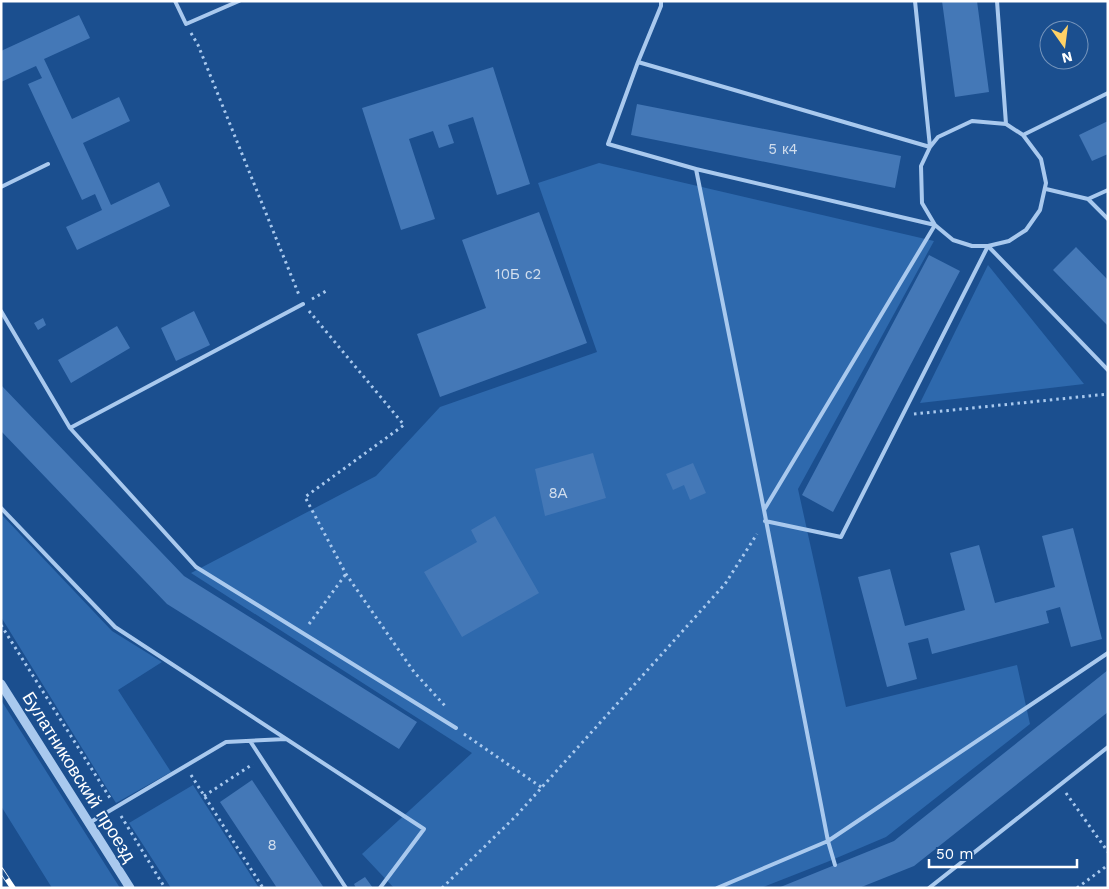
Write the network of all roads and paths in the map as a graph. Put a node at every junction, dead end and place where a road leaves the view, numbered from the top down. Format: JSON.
{"nodes":[{"id":1,"x":175,"y":1,"type":"edge"},
{"id":2,"x":239,"y":1,"type":"edge"},
{"id":3,"x":661,"y":1,"type":"edge"},
{"id":4,"x":915,"y":1,"type":"edge"},
{"id":5,"x":996,"y":1,"type":"edge"},
{"id":6,"x":198,"y":45,"type":"dead end"},
{"id":7,"x":638,"y":62,"type":"junction"},
{"id":8,"x":1108,"y":92,"type":"edge"},
{"id":9,"x":1006,"y":124,"type":"junction"},
{"id":10,"x":1023,"y":135,"type":"junction"},
{"id":11,"x":930,"y":147,"type":"junction"},
{"id":12,"x":48,"y":164,"type":"dead end"},
{"id":13,"x":696,"y":168,"type":"junction"},
{"id":14,"x":1,"y":187,"type":"edge"},
{"id":15,"x":1046,"y":188,"type":"junction"},
{"id":16,"x":1108,"y":190,"type":"edge"},
{"id":17,"x":1088,"y":199,"type":"junction"},
{"id":18,"x":1108,"y":219,"type":"edge"},
{"id":19,"x":935,"y":225,"type":"junction"},
{"id":20,"x":988,"y":246,"type":"junction"},
{"id":21,"x":328,"y":290,"type":"dead end"},
{"id":22,"x":303,"y":304,"type":"junction"},
{"id":23,"x":1,"y":311,"type":"edge"},
{"id":24,"x":1108,"y":370,"type":"edge"},
{"id":25,"x":1108,"y":394,"type":"edge"},
{"id":26,"x":902,"y":415,"type":"junction"},
{"id":27,"x":70,"y":428,"type":"junction"},
{"id":28,"x":1,"y":508,"type":"edge"},
{"id":29,"x":764,"y":510,"type":"junction"},
{"id":30,"x":765,"y":521,"type":"junction"},
{"id":31,"x":346,"y":574,"type":"junction"},
{"id":32,"x":1,"y":625,"type":"edge"},
{"id":33,"x":303,"y":633,"type":"junction"},
{"id":34,"x":1108,"y":653,"type":"edge"},
{"id":35,"x":1,"y":684,"type":"edge"},
{"id":36,"x":450,"y":711,"type":"dead end"},
{"id":37,"x":456,"y":728,"type":"joint"},
{"id":38,"x":286,"y":739,"type":"junction"},
{"id":39,"x":250,"y":741,"type":"junction"},
{"id":40,"x":1108,"y":747,"type":"edge"},
{"id":41,"x":261,"y":758,"type":"junction"},
{"id":42,"x":186,"y":766,"type":"junction"},
{"id":43,"x":541,"y":787,"type":"junction"},
{"id":44,"x":204,"y":796,"type":"junction"},
{"id":45,"x":1067,"y":796,"type":"dead end"},
{"id":46,"x":115,"y":807,"type":"junction"},
{"id":47,"x":89,"y":823,"type":"junction"},
{"id":48,"x":828,"y":840,"type":"junction"},
{"id":49,"x":1108,"y":852,"type":"edge"},
{"id":50,"x":835,"y":865,"type":"dead end"},
{"id":51,"x":1108,"y":865,"type":"edge"},
{"id":52,"x":130,"y":888,"type":"edge"},
{"id":53,"x":165,"y":888,"type":"edge"},
{"id":54,"x":263,"y":888,"type":"edge"},
{"id":55,"x":346,"y":888,"type":"edge"},
{"id":56,"x":380,"y":888,"type":"edge"},
{"id":57,"x":442,"y":888,"type":"edge"},
{"id":58,"x":717,"y":888,"type":"edge"},
{"id":59,"x":929,"y":888,"type":"edge"},
{"id":60,"x":1077,"y":888,"type":"edge"}],
"edges":[{"from":1,"to":2,"type":"lane"},
{"from":3,"to":7,"type":"lane"},
{"from":4,"to":11,"type":"lane"},
{"from":5,"to":9,"type":"lane"},
{"from":6,"to":22,"type":"path"},
{"from":7,"to":11,"type":"lane"},
{"from":7,"to":13,"type":"lane"},
{"from":8,"to":10,"type":"lane"},
{"from":9,"to":10,"type":"lane"},
{"from":9,"to":11,"type":"lane"},
{"from":10,"to":15,"type":"lane"},
{"from":11,"to":19,"type":"lane"},
{"from":12,"to":14,"type":"lane"},
{"from":13,"to":19,"type":"lane"},
{"from":13,"to":29,"type":"lane"},
{"from":15,"to":17,"type":"lane"},
{"from":15,"to":20,"type":"lane"},
{"from":16,"to":17,"type":"lane"},
{"from":17,"to":18,"type":"lane"},
{"from":19,"to":20,"type":"lane"},
{"from":19,"to":29,"type":"lane"},
{"from":20,"to":24,"type":"lane"},
{"from":20,"to":26,"type":"lane"},
{"from":21,"to":22,"type":"path"},
{"from":22,"to":27,"type":"lane"},
{"from":22,"to":31,"type":"path"},
{"from":23,"to":27,"type":"lane"},
{"from":25,"to":26,"type":"path"},
{"from":26,"to":30,"type":"lane"},
{"from":27,"to":33,"type":"lane"},
{"from":28,"to":38,"type":"lane"},
{"from":29,"to":30,"type":"lane"},
{"from":30,"to":43,"type":"path"},
{"from":30,"to":48,"type":"lane"},
{"from":31,"to":33,"type":"path"},
{"from":31,"to":36,"type":"path"},
{"from":32,"to":46,"type":"path"},
{"from":33,"to":37,"type":"lane"},
{"from":34,"to":48,"type":"lane"},
{"from":35,"to":47,"type":"street","name":"Булатниковский проезд"},
{"from":37,"to":43,"type":"path"},
{"from":38,"to":39,"type":"lane"},
{"from":38,"to":56,"type":"lane"},
{"from":39,"to":41,"type":"lane"},
{"from":39,"to":42,"type":"lane"},
{"from":40,"to":59,"type":"lane"},
{"from":41,"to":44,"type":"path"},
{"from":41,"to":55,"type":"lane"},
{"from":42,"to":44,"type":"path"},
{"from":42,"to":46,"type":"lane"},
{"from":43,"to":57,"type":"path"},
{"from":44,"to":54,"type":"path"},
{"from":45,"to":49,"type":"path"},
{"from":46,"to":47,"type":"lane"},
{"from":46,"to":53,"type":"path"},
{"from":47,"to":52,"type":"street","name":"Булатниковский проезд"},
{"from":48,"to":50,"type":"lane"},
{"from":48,"to":58,"type":"lane"},
{"from":51,"to":60,"type":"path"}]}
